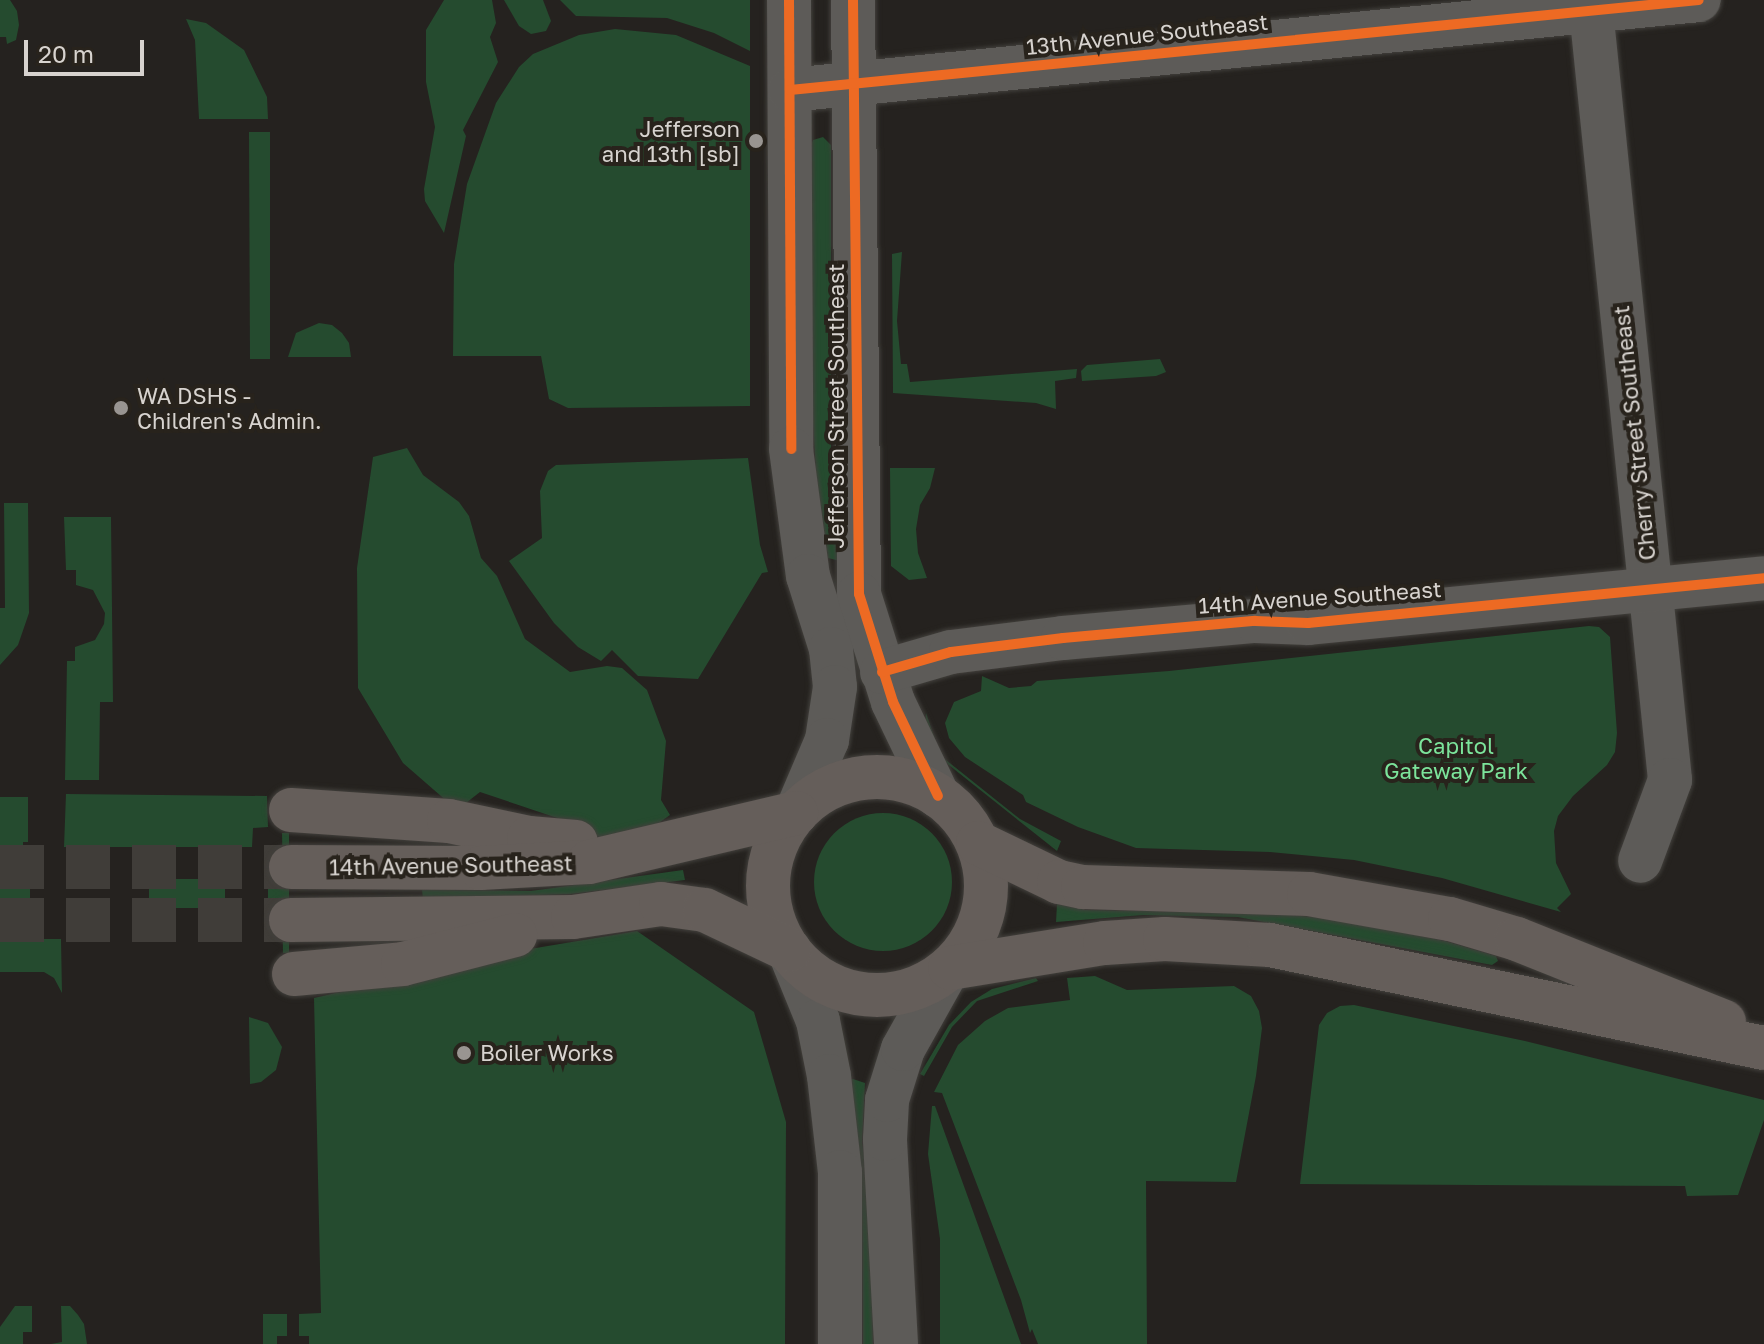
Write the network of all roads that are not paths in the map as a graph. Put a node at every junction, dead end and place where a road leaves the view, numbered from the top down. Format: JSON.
{"nodes":[{"id":1,"x":789,"y":0,"type":"edge"},
{"id":2,"x":853,"y":0,"type":"edge"},
{"id":3,"x":1699,"y":0,"type":"edge"},
{"id":4,"x":1591,"y":5,"type":"edge"},
{"id":5,"x":853,"y":83,"type":"junction"},
{"id":6,"x":790,"y":90,"type":"junction"},
{"id":7,"x":1764,"y":578,"type":"edge"},
{"id":8,"x":1650,"y":589,"type":"junction"},
{"id":9,"x":882,"y":672,"type":"junction"},
{"id":10,"x":938,"y":796,"type":"junction"},
{"id":11,"x":291,"y":810,"type":"dead end"},
{"id":12,"x":796,"y":813,"type":"junction"},
{"id":13,"x":978,"y":843,"type":"junction"},
{"id":14,"x":653,"y":849,"type":"junction"},
{"id":15,"x":1640,"y":861,"type":"dead end"},
{"id":16,"x":291,"y":867,"type":"tunnel mouth"},
{"id":17,"x":614,"y":910,"type":"junction"},
{"id":18,"x":291,"y":920,"type":"tunnel mouth"},
{"id":19,"x":789,"y":950,"type":"junction"},
{"id":20,"x":948,"y":971,"type":"junction"},
{"id":21,"x":294,"y":974,"type":"dead end"},
{"id":22,"x":1764,"y":1040,"type":"edge"},
{"id":23,"x":1764,"y":1048,"type":"edge"},
{"id":24,"x":840,"y":1344,"type":"edge"},
{"id":25,"x":896,"y":1344,"type":"edge"}],
"edges":[{"from":1,"to":6,"type":"street","name":"Jefferson Street Southeast"},
{"from":2,"to":5,"type":"street","name":"Jefferson Street Southeast"},
{"from":3,"to":4,"type":"street","name":"13th Avenue Southeast"},
{"from":4,"to":5,"type":"street","name":"13th Avenue Southeast"},
{"from":4,"to":8,"type":"street","name":"Cherry Street Southeast"},
{"from":5,"to":6,"type":"street","name":"13th Avenue Southeast"},
{"from":5,"to":9,"type":"street","name":"Jefferson Street Southeast"},
{"from":6,"to":12,"type":"street","name":"Jefferson Street Southeast"},
{"from":7,"to":8,"type":"street","name":"14th Avenue Southeast"},
{"from":8,"to":9,"type":"street","name":"14th Avenue Southeast"},
{"from":8,"to":15,"type":"street","name":"Cherry Street Southeast"},
{"from":9,"to":10,"type":"street","name":"Jefferson Street Southeast"},
{"from":10,"to":12,"type":"main road"},
{"from":10,"to":13,"type":"main road"},
{"from":11,"to":14,"type":"main road"},
{"from":12,"to":14,"type":"main road","name":"14th Avenue Southeast"},
{"from":12,"to":19,"type":"main road"},
{"from":13,"to":20,"type":"main road"},
{"from":13,"to":22,"type":"main road"},
{"from":14,"to":16,"type":"main road","name":"14th Avenue Southeast"},
{"from":17,"to":18,"type":"main road"},
{"from":17,"to":19,"type":"main road"},
{"from":17,"to":21,"type":"main road"},
{"from":19,"to":20,"type":"main road"},
{"from":19,"to":24,"type":"street"},
{"from":20,"to":23,"type":"main road"},
{"from":20,"to":25,"type":"street"}]}
